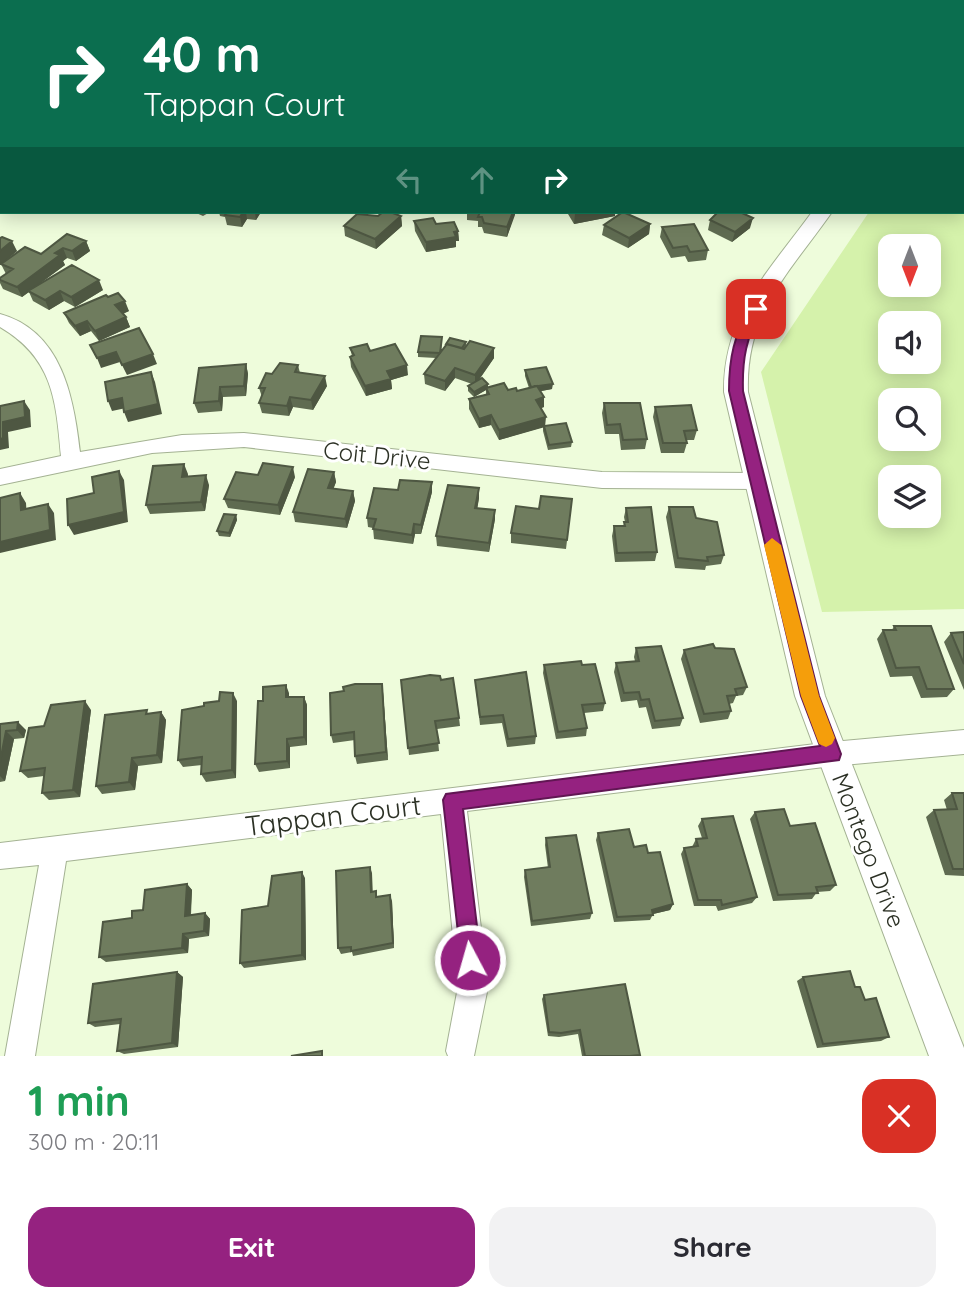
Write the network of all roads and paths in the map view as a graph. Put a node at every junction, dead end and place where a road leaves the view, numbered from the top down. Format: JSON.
{"nodes":[{"id":1,"x":821,"y":214,"type":"edge"},
{"id":2,"x":4,"y":322,"type":"edge"},
{"id":3,"x":71,"y":461,"type":"junction"},
{"id":4,"x":0,"y":477,"type":"edge"},
{"id":5,"x":757,"y":481,"type":"junction"},
{"id":6,"x":964,"y":742,"type":"edge"},
{"id":7,"x":832,"y":754,"type":"junction"},
{"id":8,"x":453,"y":800,"type":"junction"},
{"id":9,"x":55,"y":849,"type":"junction"},
{"id":10,"x":0,"y":856,"type":"edge"},
{"id":11,"x":461,"y":1051,"type":"dead end"},
{"id":12,"x":20,"y":1056,"type":"edge"},
{"id":13,"x":948,"y":1056,"type":"edge"}],
"edges":[{"from":1,"to":5,"type":"street","name":"Montego Drive"},
{"from":2,"to":3,"type":"street"},
{"from":3,"to":4,"type":"street","name":"Coit Drive"},
{"from":3,"to":5,"type":"street","name":"Coit Drive"},
{"from":5,"to":7,"type":"street","name":"Montego Drive"},
{"from":6,"to":7,"type":"street","name":"Tappan Court"},
{"from":7,"to":8,"type":"street","name":"Tappan Court"},
{"from":7,"to":13,"type":"street","name":"Montego Drive"},
{"from":8,"to":9,"type":"street","name":"Tappan Court"},
{"from":8,"to":11,"type":"street"},
{"from":9,"to":10,"type":"street","name":"Tappan Court"},
{"from":9,"to":12,"type":"street"}]}
